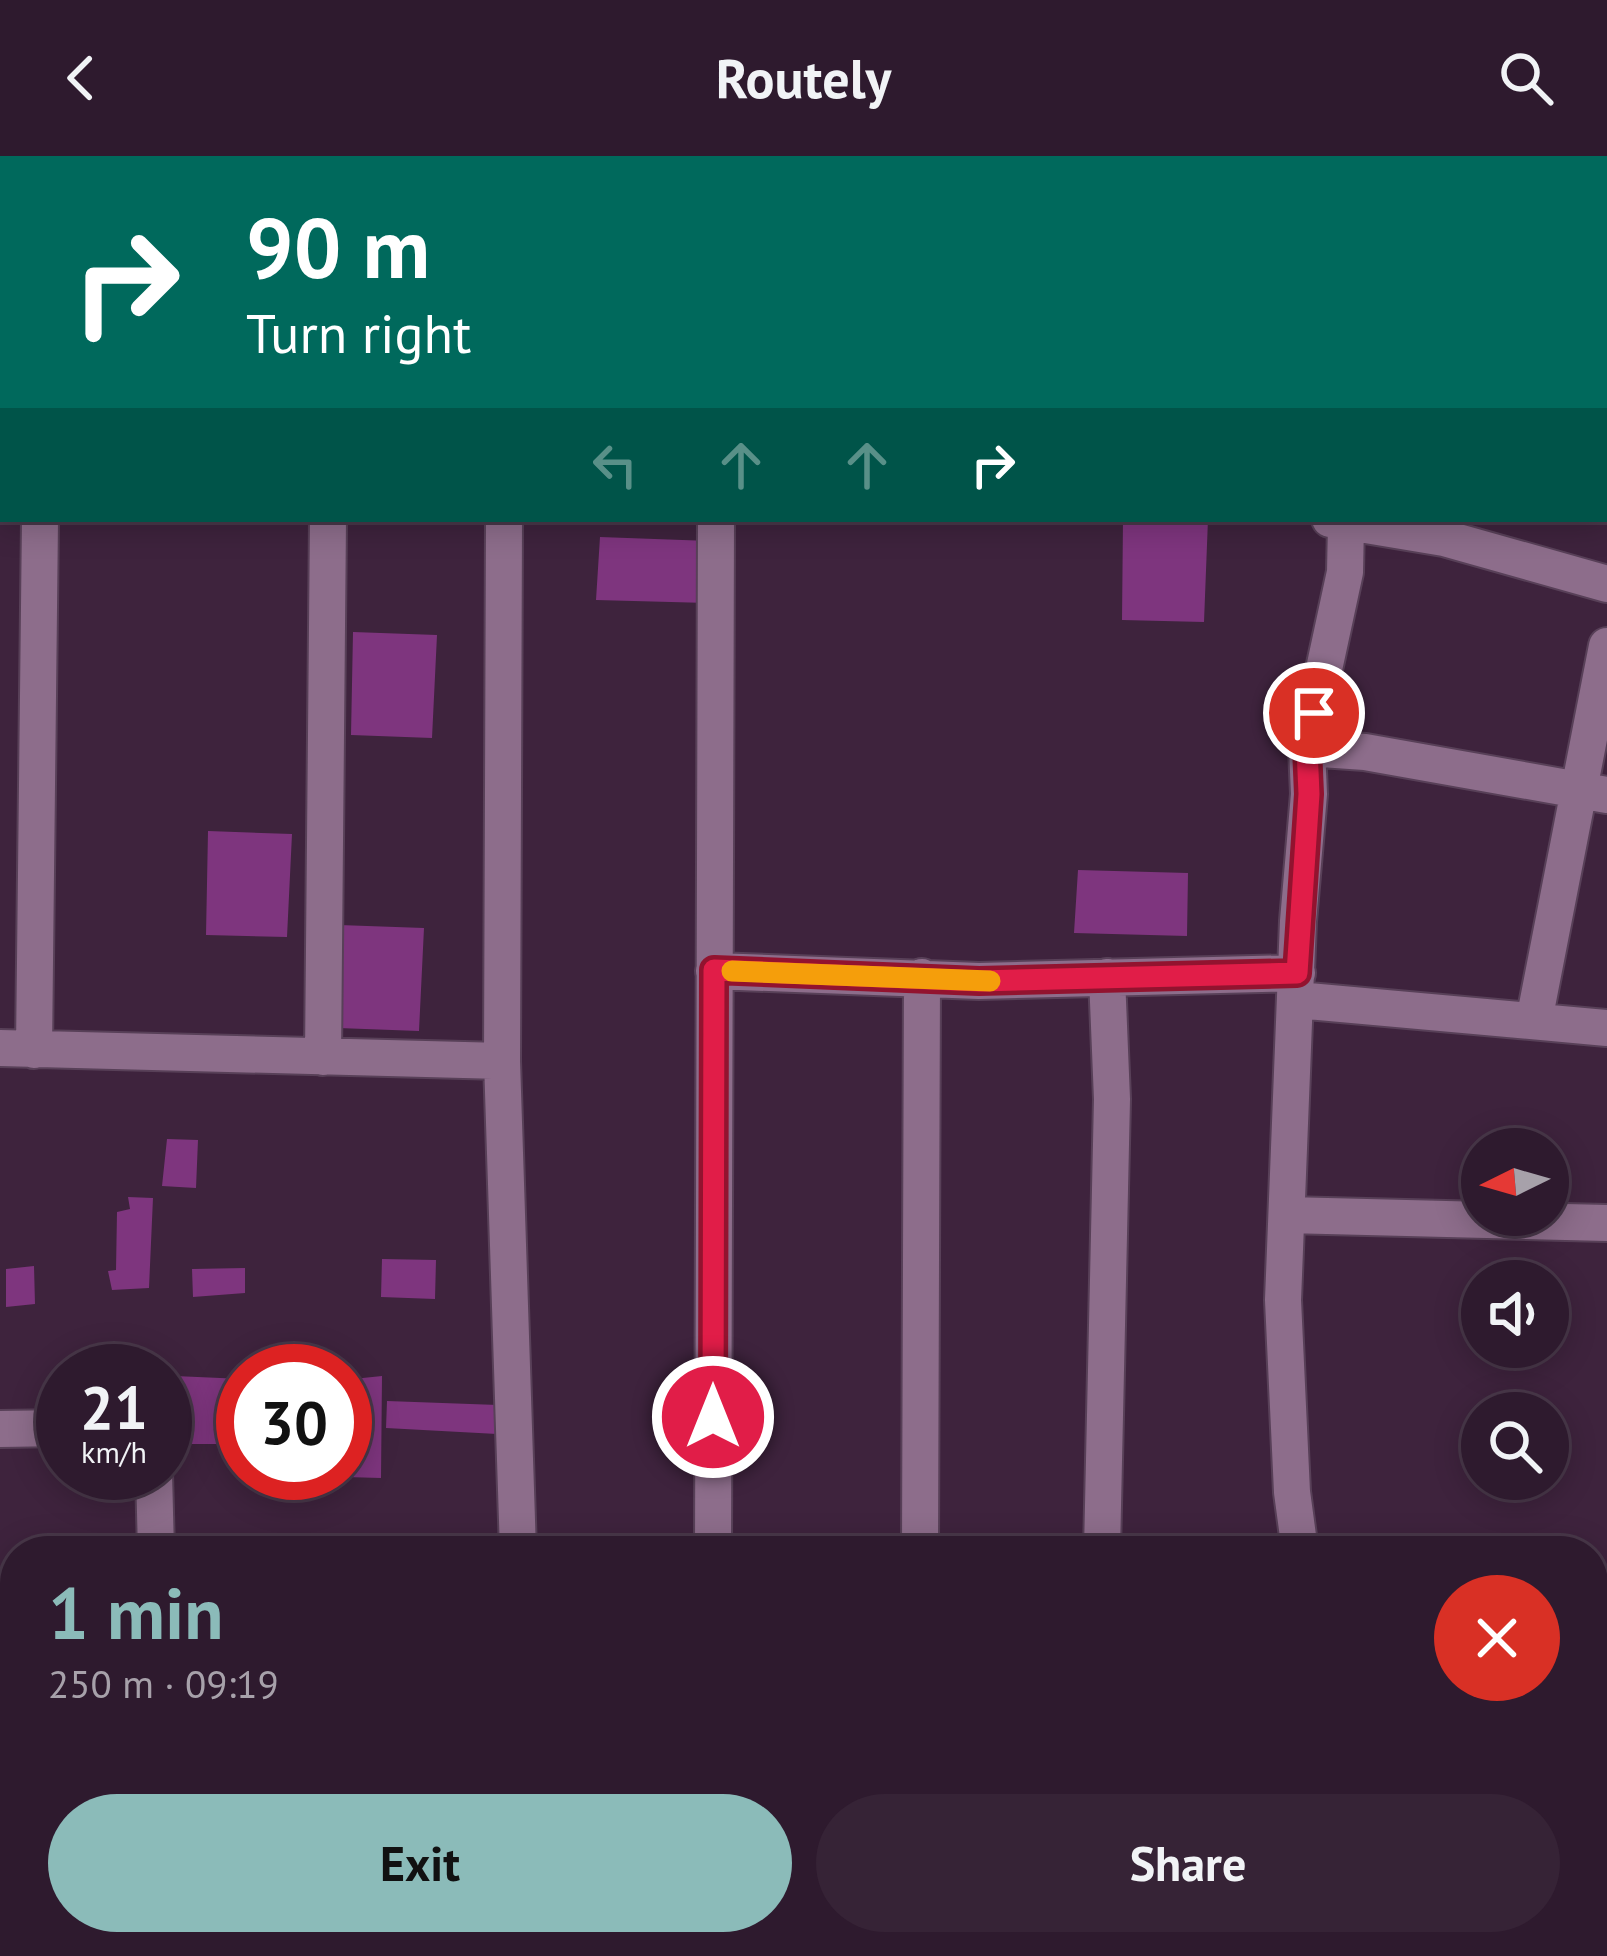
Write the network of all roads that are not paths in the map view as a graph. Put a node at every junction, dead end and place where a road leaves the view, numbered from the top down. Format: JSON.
{"nodes":[{"id":1,"x":40,"y":522,"type":"edge"},
{"id":2,"x":328,"y":522,"type":"edge"},
{"id":3,"x":504,"y":522,"type":"edge"},
{"id":4,"x":716,"y":522,"type":"edge"},
{"id":5,"x":1338,"y":522,"type":"edge"},
{"id":6,"x":1607,"y":584,"type":"edge"},
{"id":7,"x":1607,"y":646,"type":"edge"},
{"id":8,"x":1307,"y":748,"type":"junction"},
{"id":9,"x":1593,"y":791,"type":"edge"},
{"id":10,"x":714,"y":970,"type":"junction"},
{"id":11,"x":922,"y":977,"type":"junction"},
{"id":12,"x":1107,"y":977,"type":"junction"},
{"id":13,"x":1297,"y":987,"type":"junction"},
{"id":14,"x":1534,"y":1021,"type":"junction"},
{"id":15,"x":1607,"y":1028,"type":"edge"},
{"id":16,"x":17,"y":1049,"type":"edge"},
{"id":17,"x":323,"y":1057,"type":"junction"},
{"id":18,"x":502,"y":1061,"type":"junction"},
{"id":19,"x":1287,"y":1215,"type":"junction"},
{"id":20,"x":1607,"y":1223,"type":"edge"},
{"id":21,"x":36,"y":1429,"type":"edge"},
{"id":22,"x":0,"y":1430,"type":"edge"},
{"id":23,"x":155,"y":1500,"type":"edge"},
{"id":24,"x":156,"y":1536,"type":"edge"},
{"id":25,"x":518,"y":1536,"type":"edge"},
{"id":26,"x":712,"y":1536,"type":"edge"},
{"id":27,"x":920,"y":1536,"type":"edge"},
{"id":28,"x":1102,"y":1536,"type":"edge"},
{"id":29,"x":1298,"y":1536,"type":"edge"}],
"edges":[{"from":1,"to":16,"type":"street"},
{"from":2,"to":17,"type":"street"},
{"from":3,"to":18,"type":"street"},
{"from":4,"to":10,"type":"street"},
{"from":5,"to":6,"type":"street"},
{"from":5,"to":8,"type":"street"},
{"from":7,"to":9,"type":"street"},
{"from":8,"to":9,"type":"street"},
{"from":8,"to":13,"type":"street"},
{"from":9,"to":14,"type":"street"},
{"from":10,"to":11,"type":"street"},
{"from":10,"to":26,"type":"street"},
{"from":11,"to":12,"type":"street"},
{"from":11,"to":27,"type":"street"},
{"from":12,"to":13,"type":"street"},
{"from":12,"to":28,"type":"street"},
{"from":13,"to":14,"type":"street"},
{"from":13,"to":19,"type":"street"},
{"from":14,"to":15,"type":"street"},
{"from":16,"to":17,"type":"street"},
{"from":17,"to":18,"type":"street"},
{"from":18,"to":25,"type":"street"},
{"from":19,"to":20,"type":"street"},
{"from":19,"to":29,"type":"street"},
{"from":21,"to":22,"type":"street"},
{"from":23,"to":24,"type":"street"}]}
